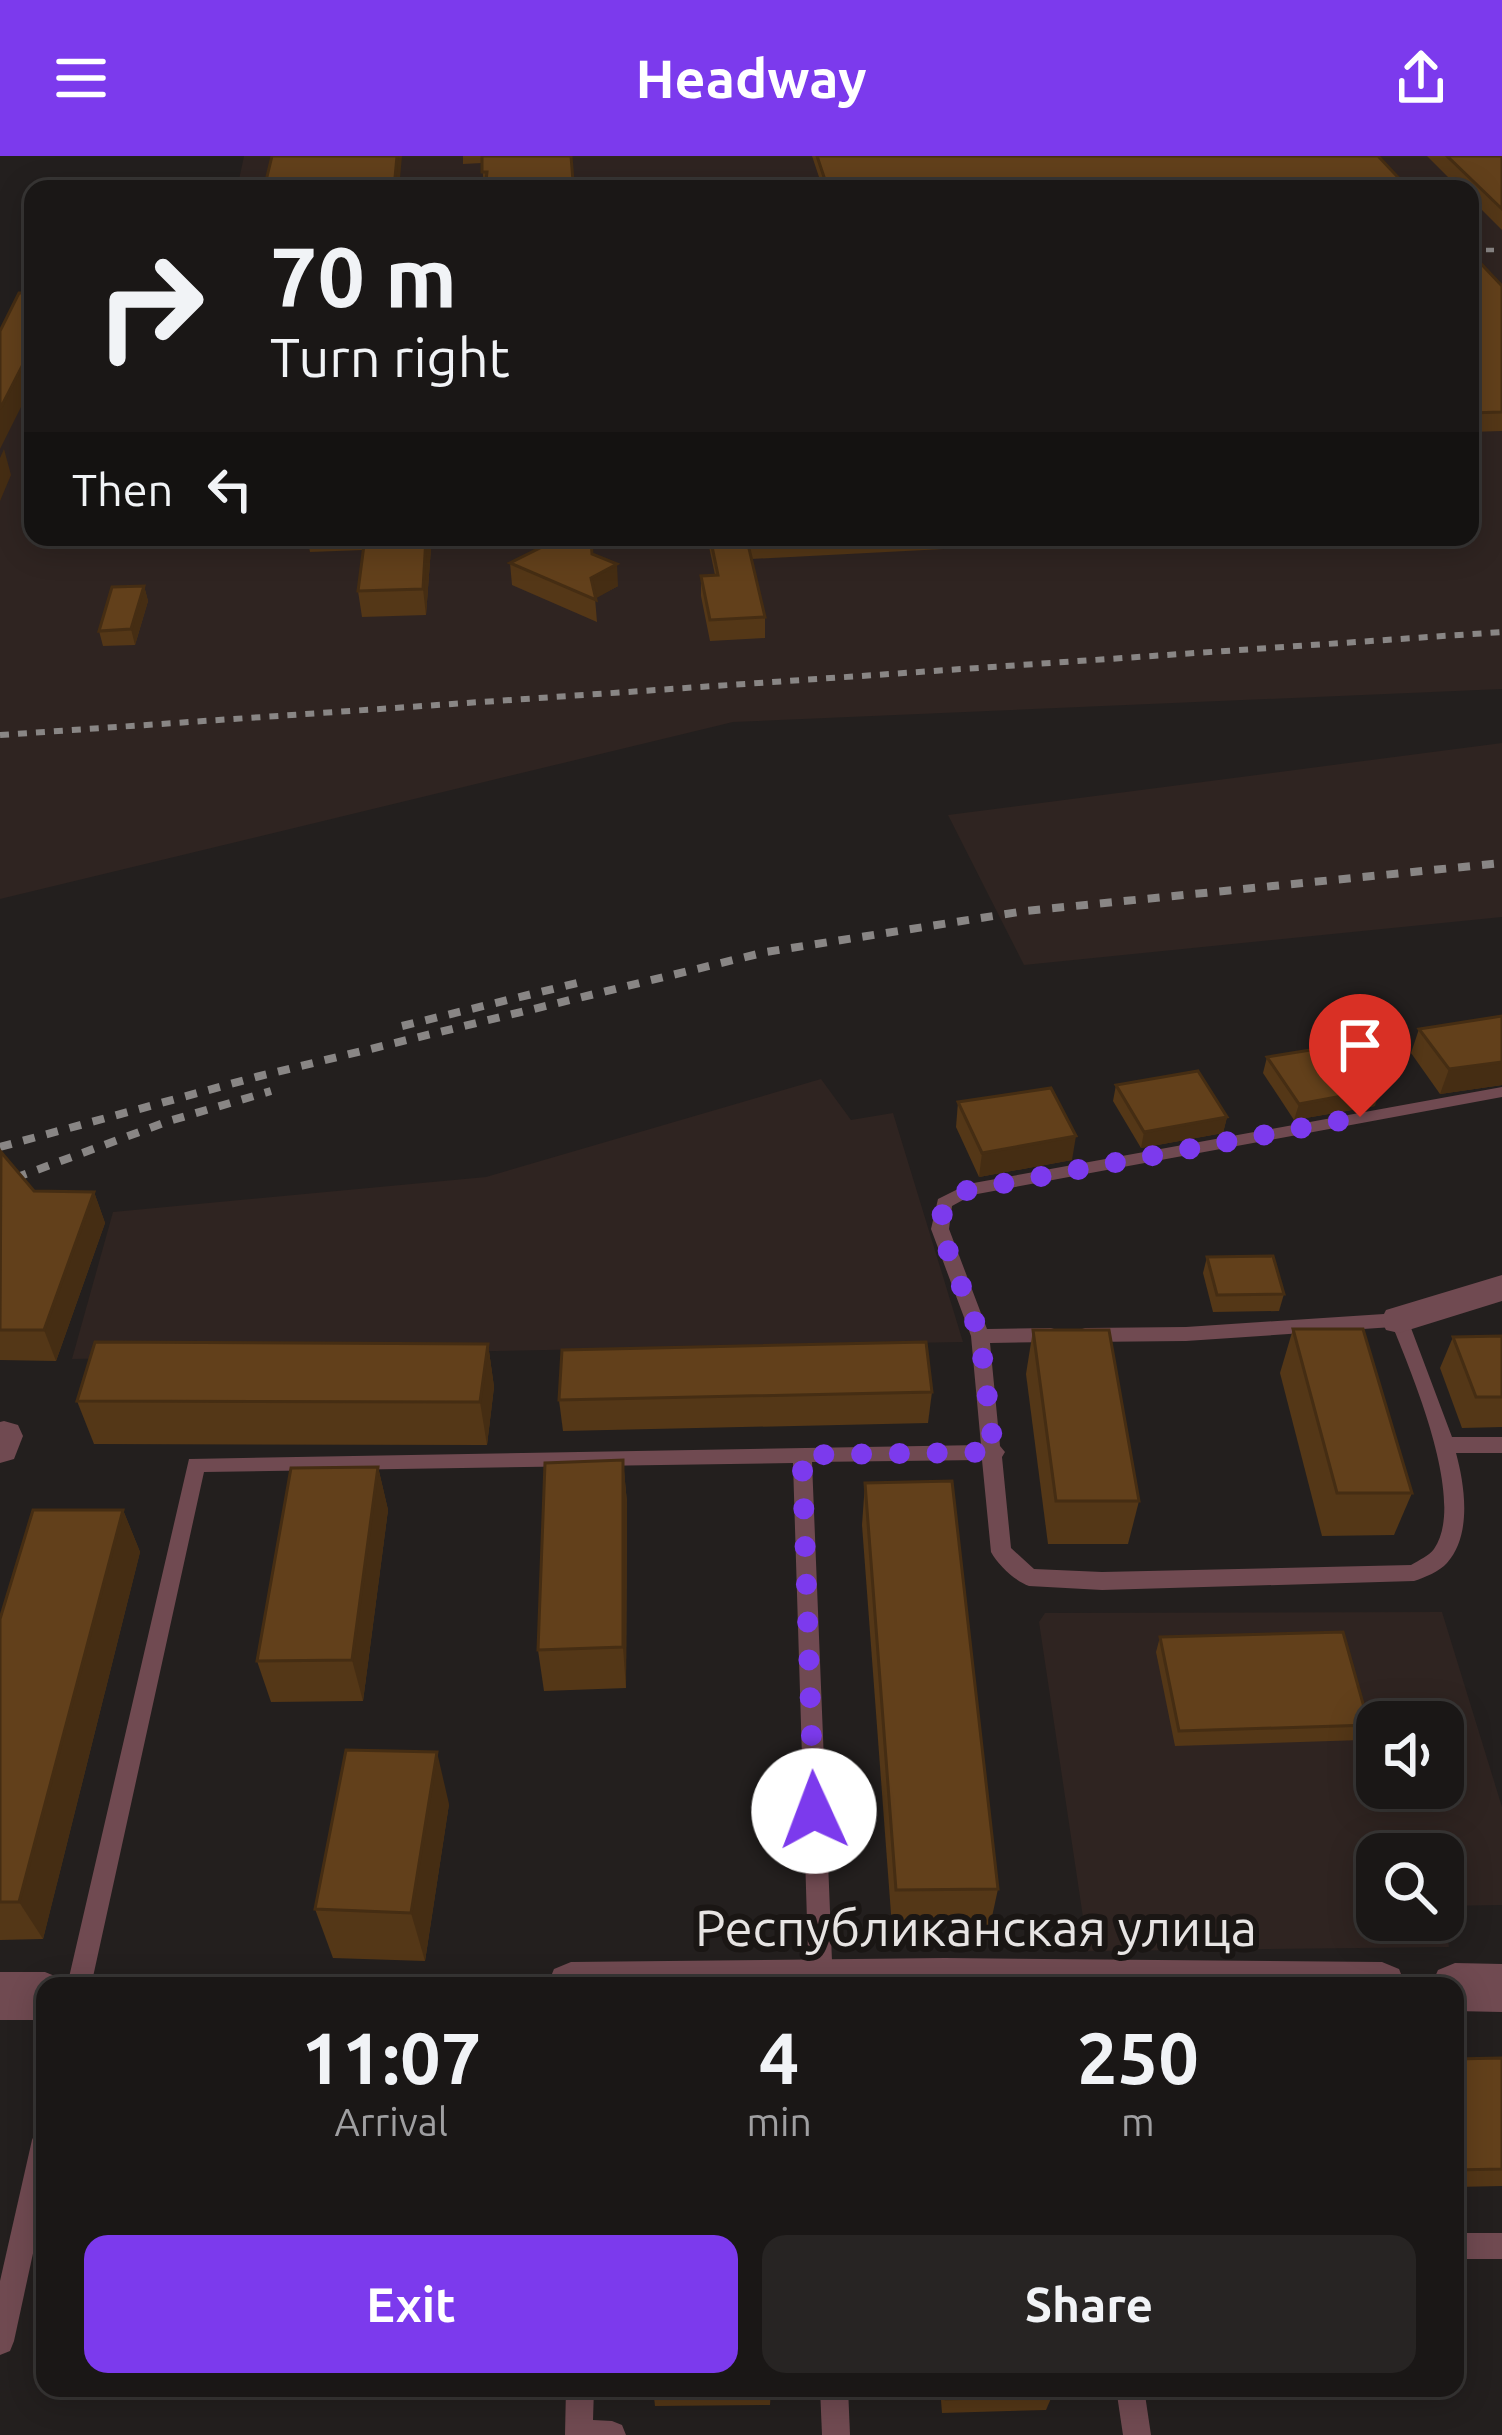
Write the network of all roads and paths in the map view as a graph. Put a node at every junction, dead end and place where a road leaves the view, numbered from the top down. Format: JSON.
{"nodes":[{"id":1,"x":1502,"y":1093,"type":"edge"},
{"id":2,"x":1502,"y":1288,"type":"edge"},
{"id":3,"x":1399,"y":1320,"type":"junction"},
{"id":4,"x":980,"y":1336,"type":"junction"},
{"id":5,"x":1450,"y":1445,"type":"junction"},
{"id":6,"x":1502,"y":1445,"type":"edge"},
{"id":7,"x":994,"y":1452,"type":"junction"},
{"id":8,"x":802,"y":1455,"type":"junction"},
{"id":9,"x":82,"y":1977,"type":"edge"},
{"id":10,"x":821,"y":1977,"type":"edge"},
{"id":11,"x":1464,"y":1987,"type":"edge"},
{"id":12,"x":1502,"y":1988,"type":"edge"},
{"id":13,"x":0,"y":1996,"type":"edge"},
{"id":14,"x":36,"y":1996,"type":"edge"},
{"id":15,"x":36,"y":2180,"type":"edge"},
{"id":16,"x":1464,"y":2246,"type":"edge"},
{"id":17,"x":1502,"y":2246,"type":"edge"},
{"id":18,"x":0,"y":2341,"type":"edge"},
{"id":19,"x":580,"y":2397,"type":"edge"},
{"id":20,"x":834,"y":2397,"type":"edge"},
{"id":21,"x":1131,"y":2397,"type":"edge"},
{"id":22,"x":579,"y":2434,"type":"edge"},
{"id":23,"x":612,"y":2435,"type":"edge"},
{"id":24,"x":836,"y":2435,"type":"edge"},
{"id":25,"x":1137,"y":2435,"type":"edge"}],
"edges":[{"from":1,"to":4,"type":"lane"},
{"from":2,"to":3,"type":"street"},
{"from":3,"to":4,"type":"lane"},
{"from":3,"to":5,"type":"lane"},
{"from":4,"to":7,"type":"lane"},
{"from":5,"to":6,"type":"lane"},
{"from":5,"to":7,"type":"lane"},
{"from":7,"to":8,"type":"lane"},
{"from":8,"to":9,"type":"lane"},
{"from":8,"to":10,"type":"lane"},
{"from":11,"to":12,"type":"street"},
{"from":13,"to":14,"type":"street"},
{"from":15,"to":18,"type":"lane"},
{"from":16,"to":17,"type":"lane"},
{"from":19,"to":22,"type":"lane"},
{"from":20,"to":24,"type":"lane"},
{"from":21,"to":25,"type":"lane"},
{"from":22,"to":23,"type":"lane"}]}
